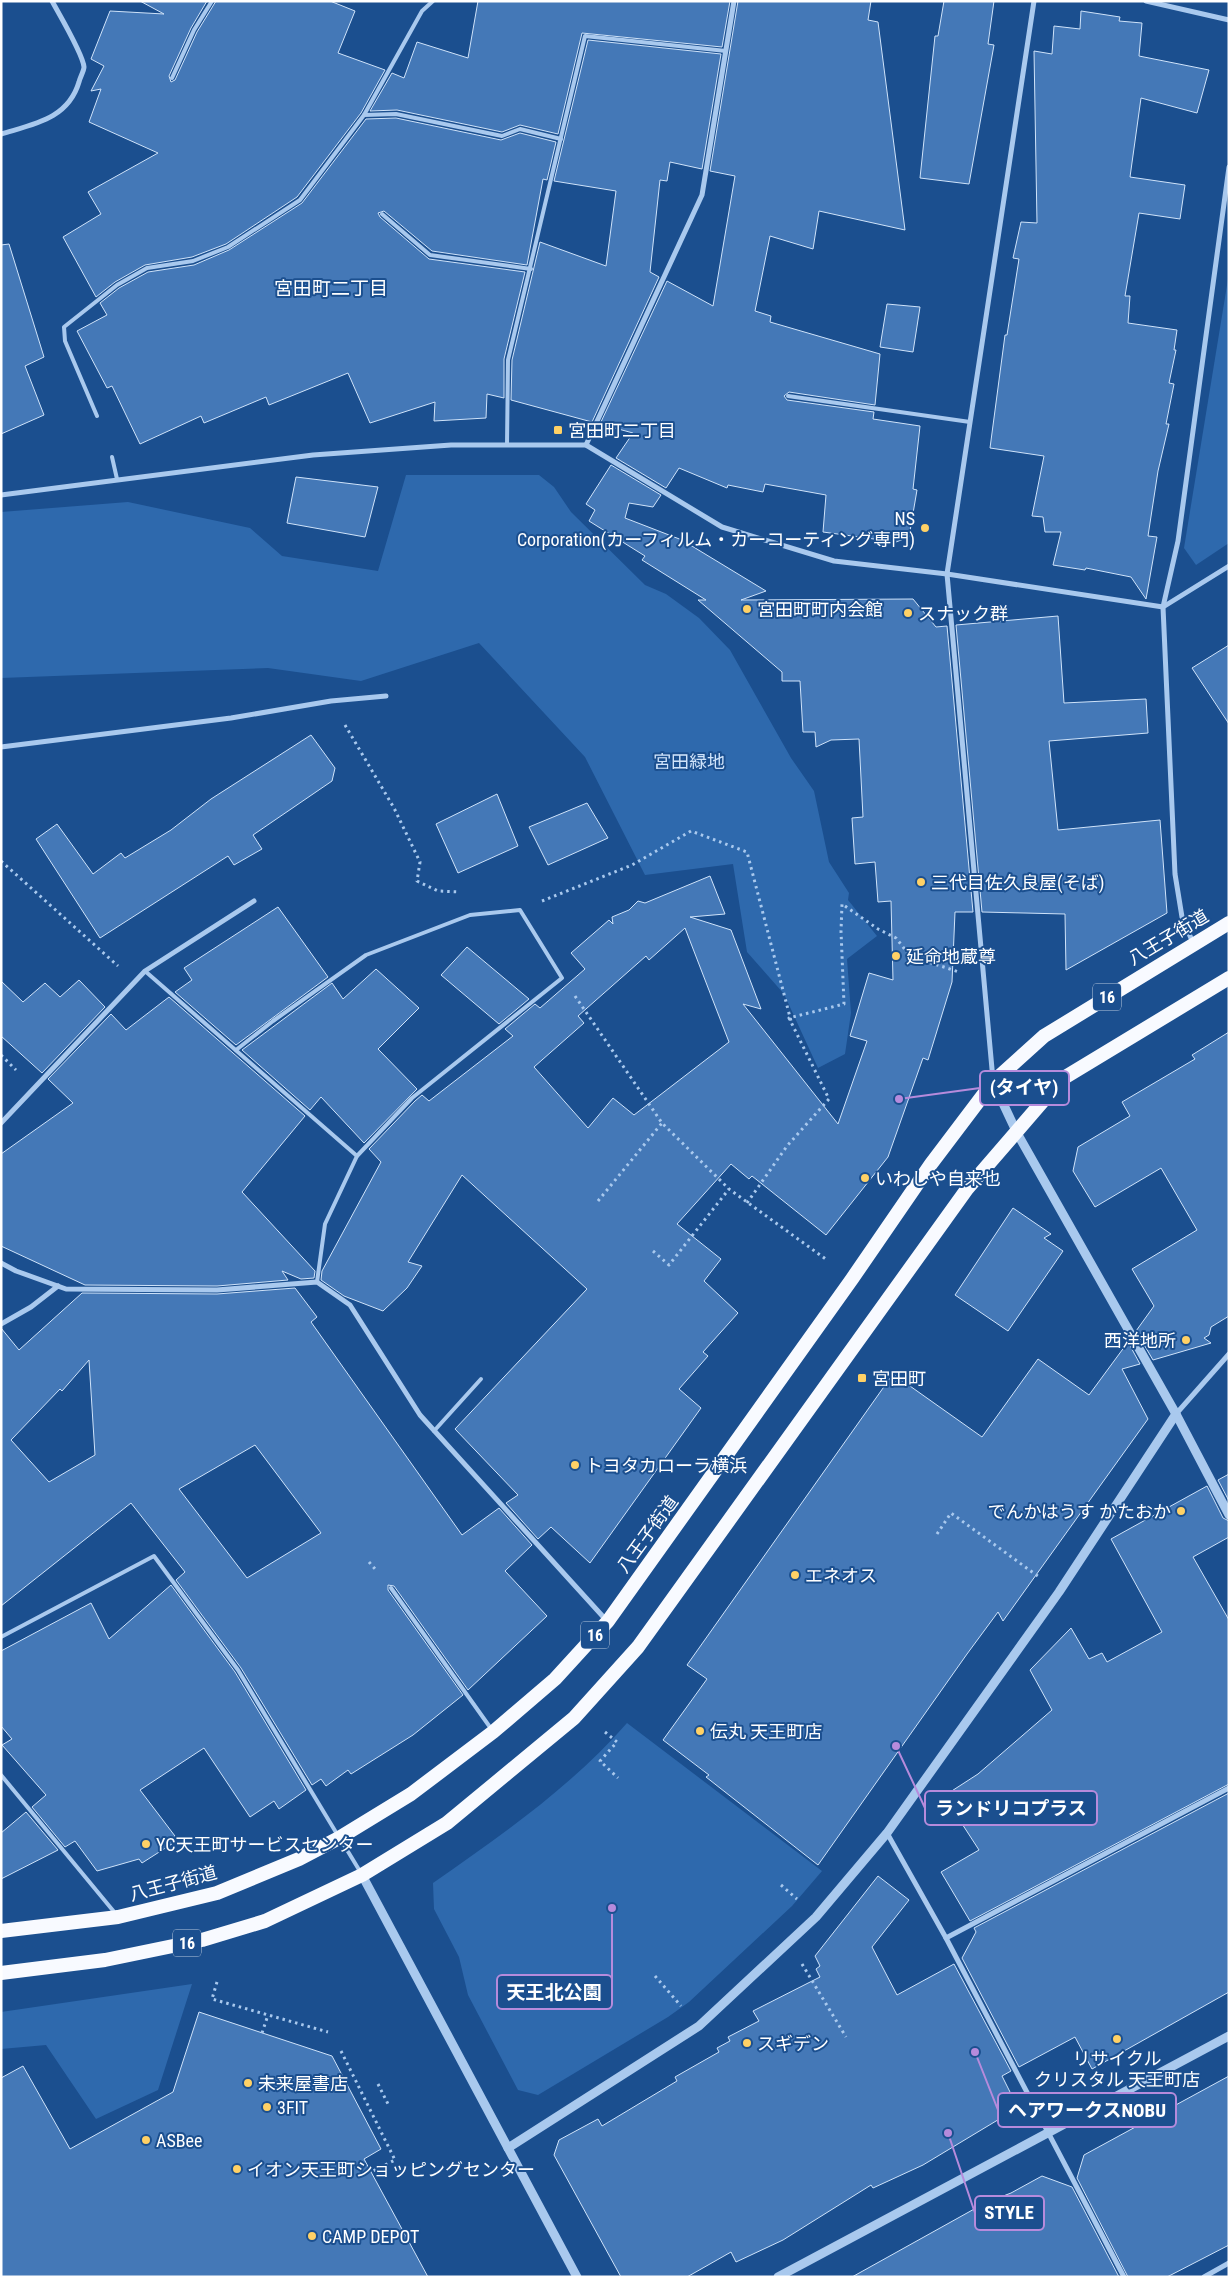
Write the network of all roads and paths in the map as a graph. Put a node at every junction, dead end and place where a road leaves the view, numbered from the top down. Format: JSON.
{"nodes":[{"id":1,"x":52,"y":1,"type":"edge"},
{"id":2,"x":212,"y":1,"type":"edge"},
{"id":3,"x":433,"y":1,"type":"edge"},
{"id":4,"x":734,"y":1,"type":"edge"},
{"id":5,"x":1034,"y":1,"type":"edge"},
{"id":6,"x":1146,"y":1,"type":"edge"},
{"id":7,"x":1229,"y":20,"type":"edge"},
{"id":8,"x":726,"y":51,"type":"junction"},
{"id":9,"x":172,"y":78,"type":"dead end"},
{"id":10,"x":364,"y":116,"type":"junction"},
{"id":11,"x":1,"y":134,"type":"edge"},
{"id":12,"x":561,"y":139,"type":"junction"},
{"id":13,"x":1229,"y":166,"type":"edge"},
{"id":14,"x":382,"y":214,"type":"dead end"},
{"id":15,"x":531,"y":269,"type":"junction"},
{"id":16,"x":788,"y":396,"type":"dead end"},
{"id":17,"x":97,"y":416,"type":"dead end"},
{"id":18,"x":970,"y":422,"type":"junction"},
{"id":19,"x":507,"y":445,"type":"junction"},
{"id":20,"x":586,"y":445,"type":"junction"},
{"id":21,"x":112,"y":457,"type":"dead end"},
{"id":22,"x":117,"y":479,"type":"junction"},
{"id":23,"x":1,"y":495,"type":"edge"},
{"id":24,"x":1229,"y":566,"type":"edge"},
{"id":25,"x":946,"y":574,"type":"junction"},
{"id":26,"x":1163,"y":607,"type":"junction"},
{"id":27,"x":386,"y":696,"type":"dead end"},
{"id":28,"x":331,"y":701,"type":"junction"},
{"id":29,"x":1,"y":747,"type":"edge"},
{"id":30,"x":1,"y":861,"type":"edge"},
{"id":31,"x":465,"y":892,"type":"dead end"},
{"id":32,"x":254,"y":901,"type":"dead end"},
{"id":33,"x":520,"y":910,"type":"junction"},
{"id":34,"x":1229,"y":923,"type":"edge"},
{"id":35,"x":1194,"y":944,"type":"junction"},
{"id":36,"x":145,"y":971,"type":"junction"},
{"id":37,"x":562,"y":978,"type":"junction"},
{"id":38,"x":1229,"y":978,"type":"edge"},
{"id":39,"x":984,"y":980,"type":"junction"},
{"id":40,"x":135,"y":982,"type":"junction"},
{"id":41,"x":791,"y":1021,"type":"junction"},
{"id":42,"x":236,"y":1050,"type":"junction"},
{"id":43,"x":993,"y":1082,"type":"junction"},
{"id":44,"x":1,"y":1123,"type":"edge"},
{"id":45,"x":662,"y":1123,"type":"junction"},
{"id":46,"x":1017,"y":1133,"type":"junction"},
{"id":47,"x":357,"y":1156,"type":"junction"},
{"id":48,"x":729,"y":1189,"type":"junction"},
{"id":49,"x":598,"y":1200,"type":"dead end"},
{"id":50,"x":748,"y":1203,"type":"junction"},
{"id":51,"x":653,"y":1251,"type":"dead end"},
{"id":52,"x":827,"y":1260,"type":"dead end"},
{"id":53,"x":1,"y":1263,"type":"edge"},
{"id":54,"x":317,"y":1282,"type":"junction"},
{"id":55,"x":58,"y":1286,"type":"junction"},
{"id":56,"x":1,"y":1324,"type":"edge"},
{"id":57,"x":1229,"y":1354,"type":"edge"},
{"id":58,"x":480,"y":1379,"type":"dead end"},
{"id":59,"x":1176,"y":1414,"type":"junction"},
{"id":60,"x":434,"y":1432,"type":"junction"},
{"id":61,"x":1229,"y":1515,"type":"edge"},
{"id":62,"x":937,"y":1534,"type":"dead end"},
{"id":63,"x":391,"y":1588,"type":"dead end"},
{"id":64,"x":1059,"y":1592,"type":"junction"},
{"id":65,"x":608,"y":1621,"type":"junction"},
{"id":66,"x":1,"y":1637,"type":"edge"},
{"id":67,"x":493,"y":1732,"type":"junction"},
{"id":68,"x":605,"y":1732,"type":"dead end"},
{"id":69,"x":1,"y":1774,"type":"edge"},
{"id":70,"x":618,"y":1778,"type":"dead end"},
{"id":71,"x":1229,"y":1788,"type":"edge"},
{"id":72,"x":887,"y":1833,"type":"junction"},
{"id":73,"x":339,"y":1838,"type":"junction"},
{"id":74,"x":362,"y":1875,"type":"junction"},
{"id":75,"x":118,"y":1917,"type":"junction"},
{"id":76,"x":1,"y":1931,"type":"edge"},
{"id":77,"x":946,"y":1938,"type":"junction"},
{"id":78,"x":788,"y":1942,"type":"junction"},
{"id":79,"x":1,"y":1973,"type":"edge"},
{"id":80,"x":655,"y":1976,"type":"dead end"},
{"id":81,"x":217,"y":1982,"type":"dead end"},
{"id":82,"x":268,"y":2015,"type":"junction"},
{"id":83,"x":699,"y":2026,"type":"junction"},
{"id":84,"x":328,"y":2032,"type":"dead end"},
{"id":85,"x":262,"y":2033,"type":"dead end"},
{"id":86,"x":1229,"y":2036,"type":"edge"},
{"id":87,"x":846,"y":2037,"type":"dead end"},
{"id":88,"x":341,"y":2051,"type":"dead end"},
{"id":89,"x":378,"y":2084,"type":"dead end"},
{"id":90,"x":388,"y":2104,"type":"dead end"},
{"id":91,"x":1048,"y":2132,"type":"junction"},
{"id":92,"x":508,"y":2148,"type":"junction"},
{"id":93,"x":371,"y":2172,"type":"dead end"},
{"id":94,"x":1229,"y":2263,"type":"edge"},
{"id":95,"x":577,"y":2277,"type":"edge"},
{"id":96,"x":778,"y":2277,"type":"edge"},
{"id":97,"x":1124,"y":2277,"type":"edge"},
{"id":98,"x":1204,"y":2277,"type":"edge"}],
"edges":[{"from":1,"to":11,"type":"street"},
{"from":2,"to":9,"type":"lane"},
{"from":3,"to":10,"type":"lane"},
{"from":4,"to":8,"type":"street"},
{"from":5,"to":18,"type":"street"},
{"from":6,"to":7,"type":"street"},
{"from":8,"to":12,"type":"lane"},
{"from":8,"to":20,"type":"street"},
{"from":10,"to":12,"type":"lane"},
{"from":10,"to":17,"type":"lane"},
{"from":12,"to":15,"type":"lane"},
{"from":13,"to":26,"type":"street"},
{"from":14,"to":15,"type":"lane"},
{"from":15,"to":19,"type":"lane"},
{"from":16,"to":18,"type":"lane"},
{"from":18,"to":25,"type":"street"},
{"from":19,"to":20,"type":"street"},
{"from":19,"to":22,"type":"street"},
{"from":20,"to":25,"type":"street"},
{"from":21,"to":22,"type":"lane"},
{"from":22,"to":23,"type":"street"},
{"from":24,"to":26,"type":"street"},
{"from":25,"to":26,"type":"street"},
{"from":25,"to":39,"type":"street"},
{"from":26,"to":35,"type":"street"},
{"from":27,"to":28,"type":"street"},
{"from":28,"to":29,"type":"street"},
{"from":28,"to":31,"type":"path"},
{"from":30,"to":40,"type":"path"},
{"from":32,"to":36,"type":"street"},
{"from":33,"to":37,"type":"lane"},
{"from":33,"to":41,"type":"path"},
{"from":33,"to":42,"type":"lane"},
{"from":34,"to":35,"type":"highway","name":"八王子街道","number":"16"},
{"from":35,"to":43,"type":"highway","name":"八王子街道","number":"16"},
{"from":36,"to":40,"type":"street"},
{"from":36,"to":42,"type":"lane"},
{"from":37,"to":45,"type":"path"},
{"from":37,"to":47,"type":"lane"},
{"from":38,"to":46,"type":"highway","number":"16"},
{"from":39,"to":41,"type":"path"},
{"from":39,"to":43,"type":"street"},
{"from":40,"to":44,"type":"street"},
{"from":41,"to":50,"type":"path"},
{"from":42,"to":47,"type":"lane"},
{"from":43,"to":46,"type":"street"},
{"from":43,"to":65,"type":"highway","name":"八王子街道","number":"16"},
{"from":45,"to":48,"type":"path"},
{"from":45,"to":49,"type":"path"},
{"from":46,"to":59,"type":"street"},
{"from":46,"to":74,"type":"highway","number":"16"},
{"from":47,"to":54,"type":"lane"},
{"from":48,"to":50,"type":"path"},
{"from":48,"to":51,"type":"path"},
{"from":50,"to":52,"type":"path"},
{"from":53,"to":55,"type":"street"},
{"from":54,"to":55,"type":"street"},
{"from":54,"to":60,"type":"street"},
{"from":55,"to":56,"type":"street"},
{"from":57,"to":59,"type":"street"},
{"from":58,"to":60,"type":"lane"},
{"from":59,"to":61,"type":"street"},
{"from":59,"to":64,"type":"street"},
{"from":60,"to":65,"type":"street"},
{"from":62,"to":64,"type":"path"},
{"from":63,"to":67,"type":"lane"},
{"from":64,"to":72,"type":"street"},
{"from":65,"to":67,"type":"highway","name":"八王子街道","number":"16"},
{"from":66,"to":73,"type":"lane"},
{"from":67,"to":73,"type":"highway","name":"八王子街道","number":"16"},
{"from":68,"to":70,"type":"path"},
{"from":69,"to":75,"type":"lane"},
{"from":71,"to":77,"type":"street"},
{"from":72,"to":77,"type":"street"},
{"from":72,"to":78,"type":"street"},
{"from":73,"to":74,"type":"lane"},
{"from":73,"to":75,"type":"highway","name":"八王子街道","number":"16"},
{"from":74,"to":79,"type":"highway","number":"16"},
{"from":74,"to":92,"type":"street"},
{"from":75,"to":76,"type":"highway","name":"八王子街道","number":"16"},
{"from":77,"to":91,"type":"street"},
{"from":78,"to":83,"type":"street"},
{"from":78,"to":87,"type":"path"},
{"from":80,"to":83,"type":"path"},
{"from":81,"to":82,"type":"path"},
{"from":82,"to":84,"type":"path"},
{"from":82,"to":85,"type":"path"},
{"from":83,"to":92,"type":"street"},
{"from":86,"to":91,"type":"street"},
{"from":88,"to":93,"type":"path"},
{"from":89,"to":90,"type":"path"},
{"from":91,"to":96,"type":"street"},
{"from":91,"to":97,"type":"street"},
{"from":92,"to":95,"type":"street"},
{"from":94,"to":98,"type":"street"}]}
